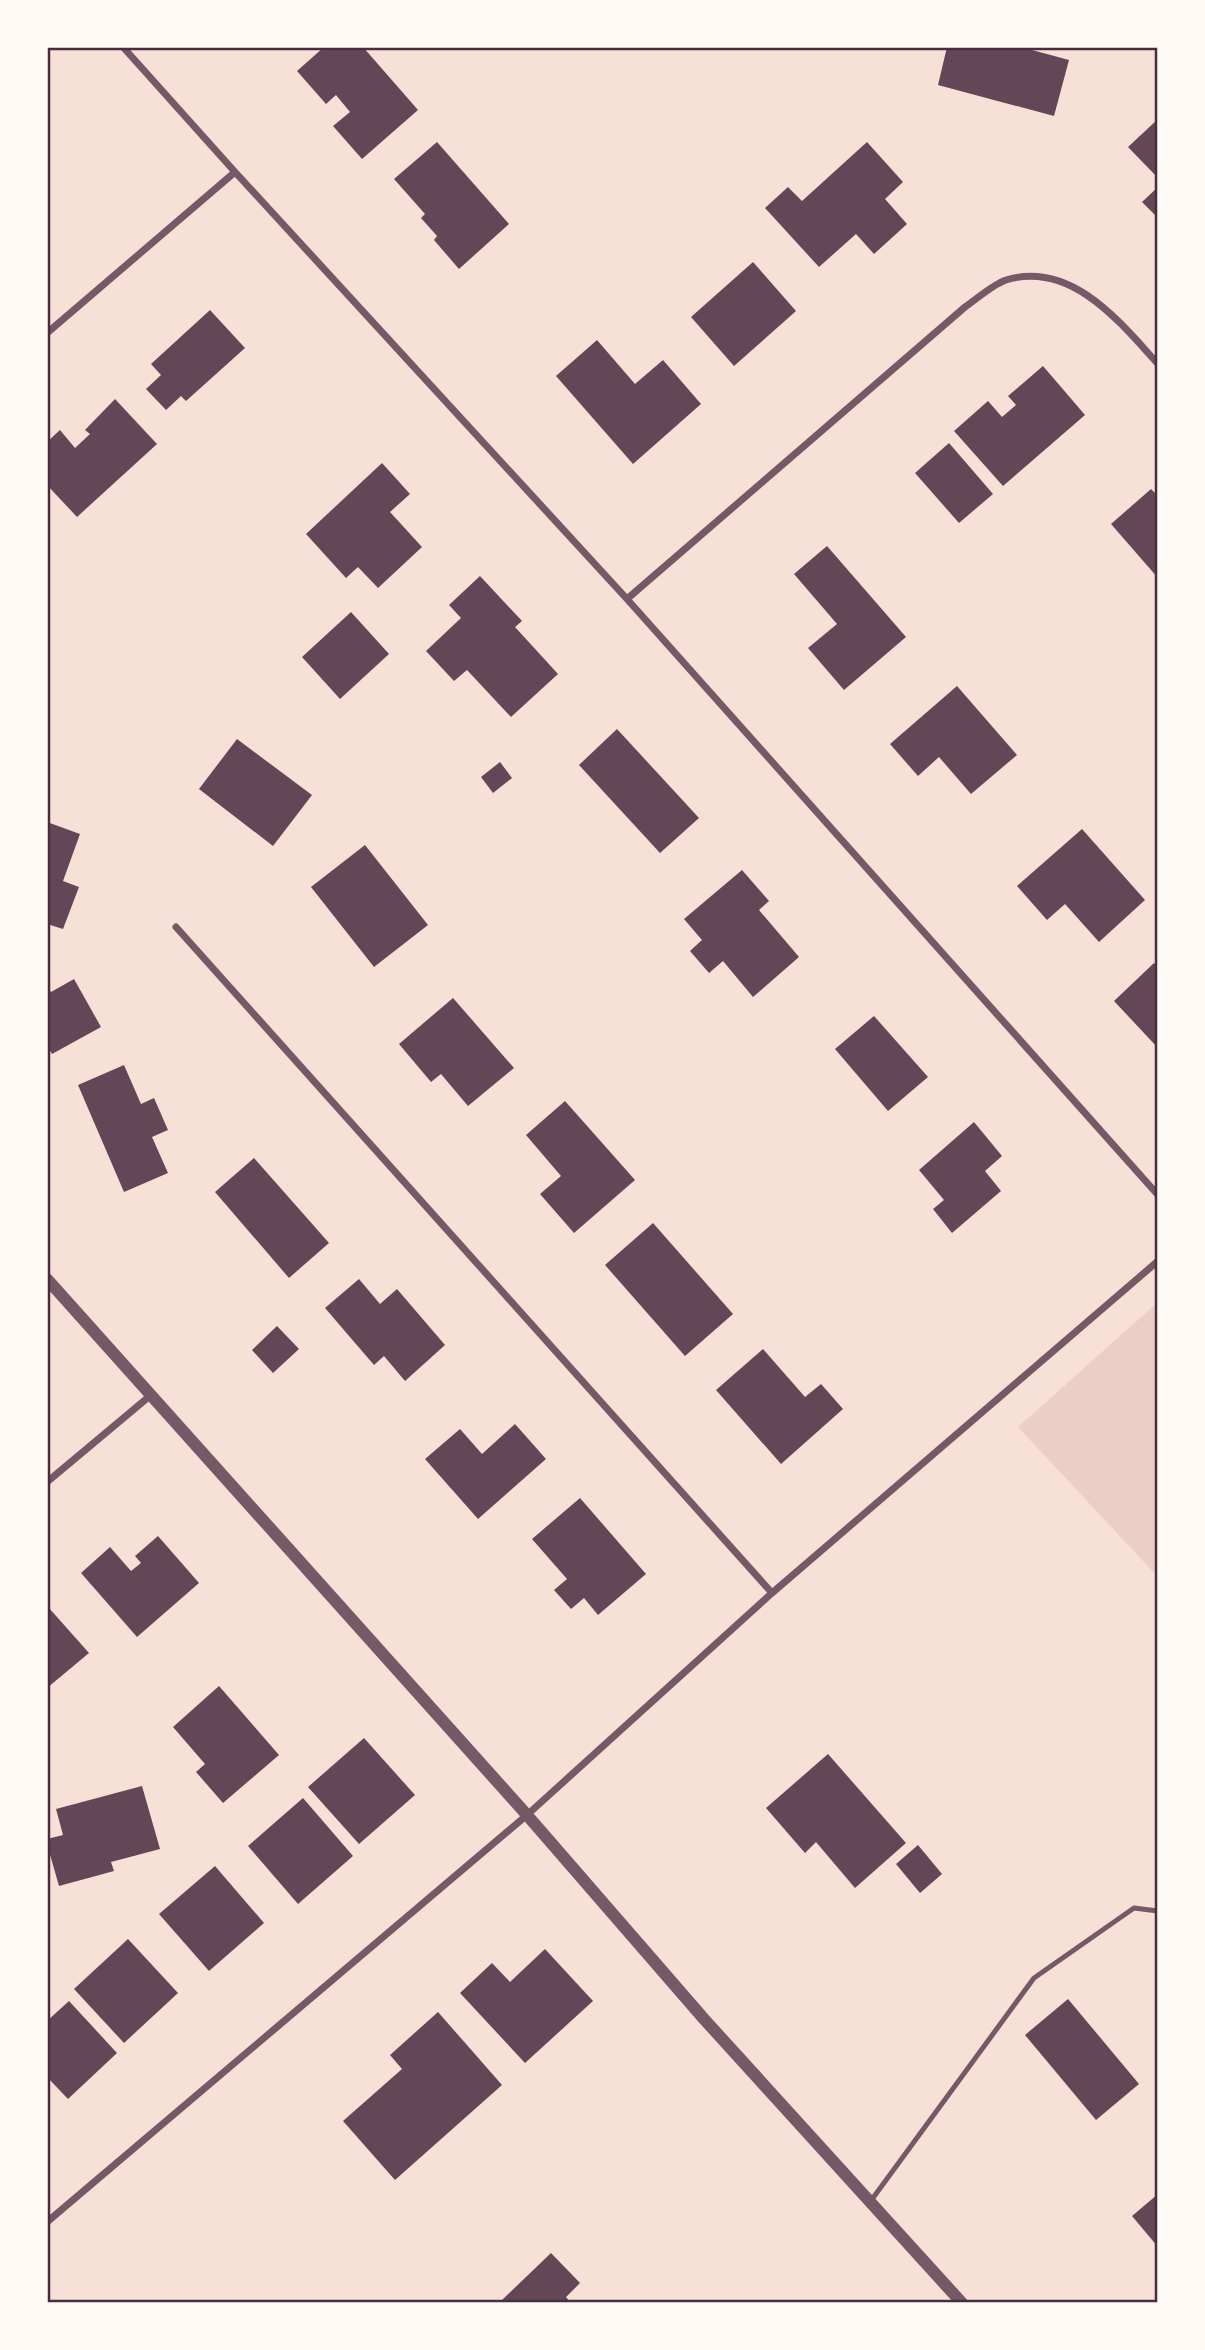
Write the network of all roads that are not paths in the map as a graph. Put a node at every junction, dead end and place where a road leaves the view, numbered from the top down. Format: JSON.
{"nodes":[{"id":1,"x":123,"y":47,"type":"edge"},
{"id":2,"x":235,"y":172,"type":"junction"},
{"id":3,"x":47,"y":333,"type":"edge"},
{"id":4,"x":1158,"y":364,"type":"edge"},
{"id":5,"x":627,"y":599,"type":"junction"},
{"id":6,"x":176,"y":927,"type":"dead end"},
{"id":7,"x":1158,"y":1195,"type":"edge"},
{"id":8,"x":1158,"y":1261,"type":"edge"},
{"id":9,"x":47,"y":1279,"type":"edge"},
{"id":10,"x":152,"y":1395,"type":"junction"},
{"id":11,"x":47,"y":1482,"type":"edge"},
{"id":12,"x":772,"y":1593,"type":"junction"},
{"id":13,"x":527,"y":1815,"type":"junction"},
{"id":14,"x":1158,"y":1911,"type":"edge"},
{"id":15,"x":870,"y":2202,"type":"junction"},
{"id":16,"x":47,"y":2222,"type":"edge"},
{"id":17,"x":962,"y":2303,"type":"edge"}],
"edges":[{"from":1,"to":2,"type":"street"},
{"from":2,"to":3,"type":"street"},
{"from":2,"to":5,"type":"street"},
{"from":4,"to":5,"type":"street"},
{"from":5,"to":7,"type":"street"},
{"from":6,"to":12,"type":"street"},
{"from":8,"to":12,"type":"street"},
{"from":9,"to":10,"type":"street"},
{"from":10,"to":11,"type":"street"},
{"from":10,"to":13,"type":"street"},
{"from":12,"to":13,"type":"street"},
{"from":13,"to":15,"type":"street"},
{"from":13,"to":16,"type":"street"},
{"from":14,"to":15,"type":"lane"},
{"from":15,"to":17,"type":"street"}]}
